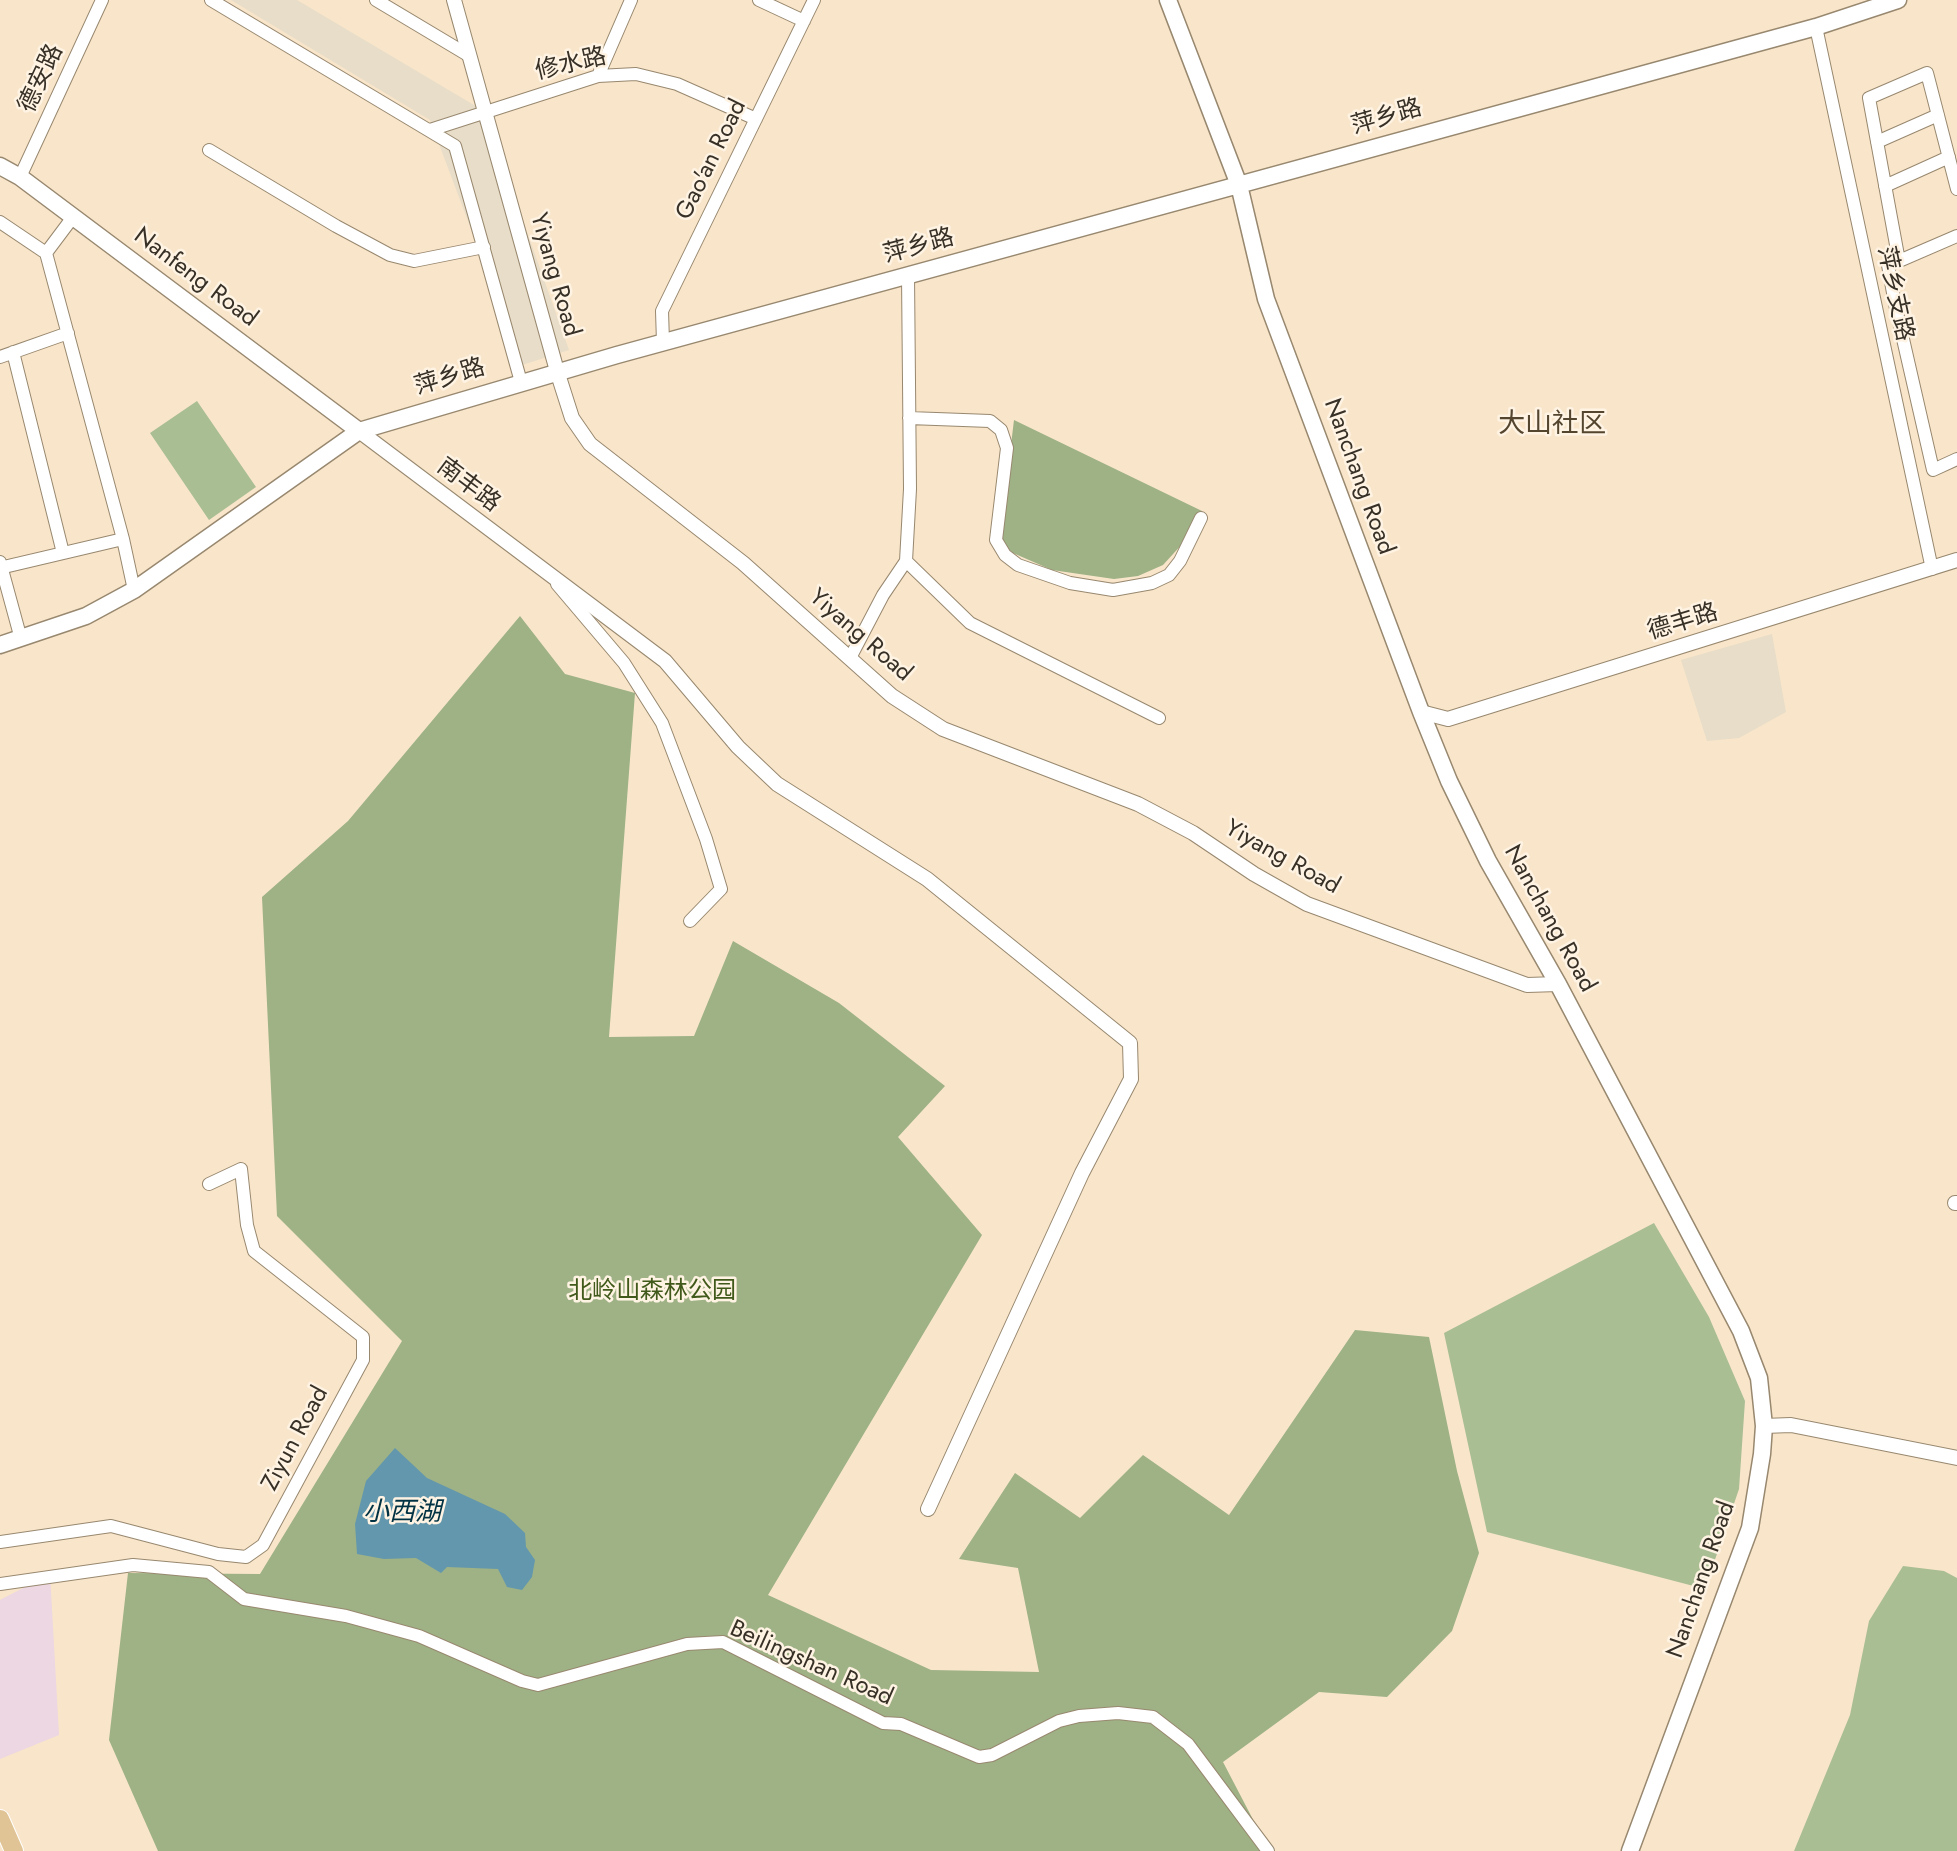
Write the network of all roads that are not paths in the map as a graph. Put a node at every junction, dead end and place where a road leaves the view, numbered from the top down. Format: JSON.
{"nodes":[{"id":1,"x":102,"y":0,"type":"edge"},
{"id":2,"x":211,"y":0,"type":"edge"},
{"id":3,"x":376,"y":0,"type":"edge"},
{"id":4,"x":454,"y":0,"type":"edge"},
{"id":5,"x":631,"y":0,"type":"edge"},
{"id":6,"x":759,"y":0,"type":"edge"},
{"id":7,"x":814,"y":0,"type":"edge"},
{"id":8,"x":1168,"y":0,"type":"edge"},
{"id":9,"x":1898,"y":0,"type":"edge"},
{"id":10,"x":804,"y":21,"type":"junction"},
{"id":11,"x":1816,"y":27,"type":"junction"},
{"id":12,"x":468,"y":55,"type":"junction"},
{"id":13,"x":598,"y":76,"type":"junction"},
{"id":14,"x":484,"y":111,"type":"junction"},
{"id":15,"x":1938,"y":115,"type":"junction"},
{"id":16,"x":756,"y":119,"type":"junction"},
{"id":17,"x":430,"y":130,"type":"junction"},
{"id":18,"x":1877,"y":142,"type":"junction"},
{"id":19,"x":209,"y":150,"type":"dead end"},
{"id":20,"x":1949,"y":157,"type":"junction"},
{"id":21,"x":0,"y":166,"type":"edge"},
{"id":22,"x":20,"y":177,"type":"junction"},
{"id":23,"x":1239,"y":185,"type":"junction"},
{"id":24,"x":1885,"y":186,"type":"junction"},
{"id":25,"x":1957,"y":189,"type":"edge"},
{"id":26,"x":73,"y":217,"type":"junction"},
{"id":27,"x":0,"y":222,"type":"edge"},
{"id":28,"x":1957,"y":236,"type":"edge"},
{"id":29,"x":484,"y":246,"type":"junction"},
{"id":30,"x":46,"y":253,"type":"junction"},
{"id":31,"x":1899,"y":261,"type":"junction"},
{"id":32,"x":908,"y":275,"type":"junction"},
{"id":33,"x":1896,"y":310,"type":"junction"},
{"id":34,"x":1878,"y":317,"type":"junction"},
{"id":35,"x":68,"y":333,"type":"junction"},
{"id":36,"x":663,"y":342,"type":"junction"},
{"id":37,"x":13,"y":352,"type":"junction"},
{"id":38,"x":0,"y":357,"type":"edge"},
{"id":39,"x":557,"y":371,"type":"junction"},
{"id":40,"x":521,"y":382,"type":"junction"},
{"id":41,"x":909,"y":418,"type":"junction"},
{"id":42,"x":359,"y":431,"type":"junction"},
{"id":43,"x":1957,"y":459,"type":"edge"},
{"id":44,"x":1201,"y":518,"type":"dead end"},
{"id":45,"x":123,"y":539,"type":"junction"},
{"id":46,"x":63,"y":553,"type":"junction"},
{"id":47,"x":1957,"y":560,"type":"edge"},
{"id":48,"x":906,"y":561,"type":"junction"},
{"id":49,"x":1,"y":566,"type":"edge"},
{"id":50,"x":1932,"y":569,"type":"junction"},
{"id":51,"x":550,"y":576,"type":"junction"},
{"id":52,"x":134,"y":590,"type":"junction"},
{"id":53,"x":21,"y":639,"type":"junction"},
{"id":54,"x":0,"y":645,"type":"edge"},
{"id":55,"x":850,"y":658,"type":"junction"},
{"id":56,"x":1421,"y":712,"type":"junction"},
{"id":57,"x":1159,"y":718,"type":"dead end"},
{"id":58,"x":690,"y":921,"type":"dead end"},
{"id":59,"x":1558,"y":984,"type":"junction"},
{"id":60,"x":209,"y":1184,"type":"dead end"},
{"id":61,"x":1764,"y":1426,"type":"junction"},
{"id":62,"x":1957,"y":1458,"type":"edge"},
{"id":63,"x":928,"y":1509,"type":"dead end"},
{"id":64,"x":0,"y":1542,"type":"edge"},
{"id":65,"x":0,"y":1584,"type":"edge"},
{"id":66,"x":0,"y":1820,"type":"edge"},
{"id":67,"x":14,"y":1851,"type":"edge"},
{"id":68,"x":1268,"y":1851,"type":"edge"},
{"id":69,"x":1630,"y":1851,"type":"edge"}],
"edges":[{"from":1,"to":22,"type":"street","name":"德安路"},
{"from":2,"to":17,"type":"street"},
{"from":3,"to":12,"type":"street"},
{"from":4,"to":12,"type":"street","name":"Yiyang Road"},
{"from":5,"to":13,"type":"street"},
{"from":6,"to":10,"type":"street"},
{"from":7,"to":10,"type":"street","name":"Gao'an Road"},
{"from":8,"to":23,"type":"main road","name":"Nanchang Road"},
{"from":9,"to":11,"type":"main road","name":"萍乡路"},
{"from":10,"to":16,"type":"street","name":"Gao'an Road"},
{"from":11,"to":23,"type":"main road","name":"萍乡路"},
{"from":11,"to":34,"type":"street","name":"萍乡支路"},
{"from":12,"to":14,"type":"street","name":"Yiyang Road"},
{"from":13,"to":14,"type":"street","name":"修水路"},
{"from":13,"to":16,"type":"street","name":"修水路"},
{"from":14,"to":17,"type":"street","name":"修水路"},
{"from":14,"to":39,"type":"street","name":"Yiyang Road"},
{"from":15,"to":18,"type":"street"},
{"from":15,"to":18,"type":"street"},
{"from":15,"to":20,"type":"street"},
{"from":16,"to":36,"type":"street","name":"Gao'an Road"},
{"from":17,"to":29,"type":"street"},
{"from":18,"to":24,"type":"street"},
{"from":19,"to":29,"type":"street"},
{"from":20,"to":24,"type":"street"},
{"from":20,"to":25,"type":"street"},
{"from":21,"to":22,"type":"main road","name":"Nanfeng Road"},
{"from":22,"to":26,"type":"main road","name":"Nanfeng Road"},
{"from":23,"to":32,"type":"main road","name":"萍乡路"},
{"from":23,"to":56,"type":"main road","name":"Nanchang Road"},
{"from":24,"to":31,"type":"street"},
{"from":26,"to":30,"type":"street"},
{"from":26,"to":42,"type":"main road","name":"Nanfeng Road"},
{"from":27,"to":30,"type":"street"},
{"from":28,"to":31,"type":"street"},
{"from":29,"to":40,"type":"street"},
{"from":30,"to":35,"type":"street"},
{"from":31,"to":33,"type":"street"},
{"from":32,"to":36,"type":"main road","name":"萍乡路"},
{"from":32,"to":41,"type":"street"},
{"from":33,"to":34,"type":"street"},
{"from":33,"to":43,"type":"street"},
{"from":34,"to":50,"type":"street","name":"萍乡支路"},
{"from":35,"to":37,"type":"street"},
{"from":35,"to":45,"type":"street"},
{"from":36,"to":39,"type":"main road","name":"萍乡路"},
{"from":37,"to":38,"type":"street"},
{"from":37,"to":46,"type":"street"},
{"from":39,"to":40,"type":"main road","name":"萍乡路"},
{"from":39,"to":55,"type":"street","name":"Yiyang Road"},
{"from":40,"to":42,"type":"main road","name":"萍乡路"},
{"from":41,"to":44,"type":"street"},
{"from":41,"to":48,"type":"street"},
{"from":42,"to":51,"type":"street","name":"南丰路"},
{"from":42,"to":52,"type":"main road","name":"萍乡路"},
{"from":45,"to":46,"type":"street"},
{"from":45,"to":52,"type":"street"},
{"from":46,"to":49,"type":"street"},
{"from":47,"to":50,"type":"street","name":"德丰路"},
{"from":48,"to":55,"type":"street"},
{"from":48,"to":57,"type":"street"},
{"from":49,"to":53,"type":"street"},
{"from":50,"to":56,"type":"street","name":"德丰路"},
{"from":51,"to":58,"type":"street"},
{"from":51,"to":63,"type":"street","name":"南丰路"},
{"from":52,"to":53,"type":"main road","name":"萍乡路"},
{"from":53,"to":54,"type":"main road","name":"萍乡路"},
{"from":55,"to":59,"type":"street","name":"Yiyang Road"},
{"from":56,"to":59,"type":"main road","name":"Nanchang Road"},
{"from":59,"to":61,"type":"main road","name":"Nanchang Road"},
{"from":60,"to":64,"type":"street","name":"Ziyun Road"},
{"from":61,"to":62,"type":"street"},
{"from":61,"to":69,"type":"main road","name":"Nanchang Road"},
{"from":65,"to":68,"type":"street","name":"Beilingshan Road"},
{"from":66,"to":67,"type":"main road"}]}
